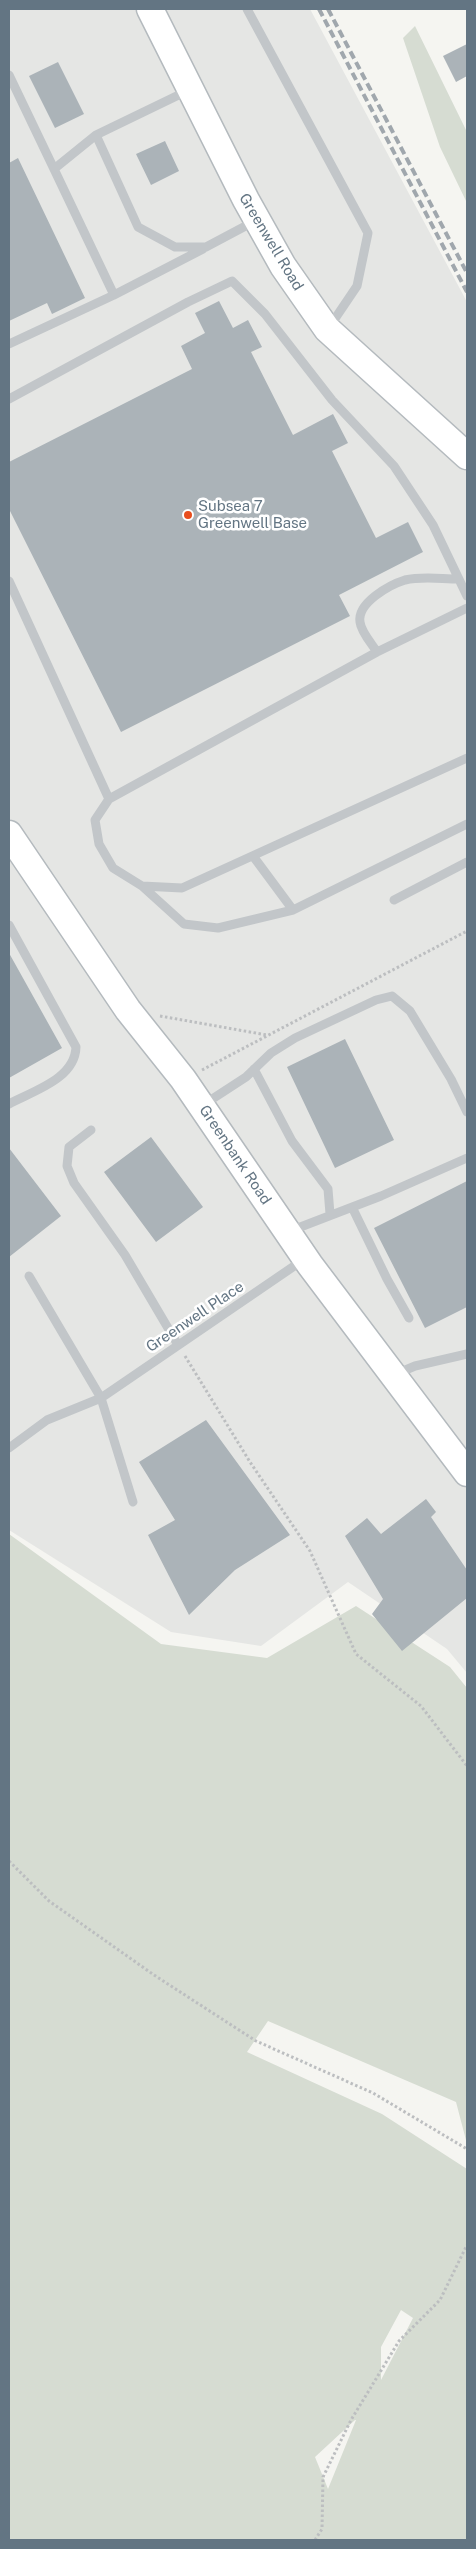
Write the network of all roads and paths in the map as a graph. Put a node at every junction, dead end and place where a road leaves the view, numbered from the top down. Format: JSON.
{"nodes":[{"id":1,"x":150,"y":9,"type":"edge"},
{"id":2,"x":247,"y":9,"type":"edge"},
{"id":3,"x":9,"y":74,"type":"edge"},
{"id":4,"x":190,"y":90,"type":"junction"},
{"id":5,"x":96,"y":134,"type":"junction"},
{"id":6,"x":54,"y":169,"type":"junction"},
{"id":7,"x":257,"y":220,"type":"junction"},
{"id":8,"x":206,"y":247,"type":"junction"},
{"id":9,"x":114,"y":295,"type":"junction"},
{"id":10,"x":328,"y":329,"type":"junction"},
{"id":11,"x":9,"y":344,"type":"edge"},
{"id":12,"x":9,"y":399,"type":"edge"},
{"id":13,"x":467,"y":456,"type":"edge"},
{"id":14,"x":459,"y":579,"type":"junction"},
{"id":15,"x":9,"y":581,"type":"edge"},
{"id":16,"x":467,"y":596,"type":"edge"},
{"id":17,"x":467,"y":608,"type":"edge"},
{"id":18,"x":377,"y":652,"type":"junction"},
{"id":19,"x":467,"y":758,"type":"edge"},
{"id":20,"x":109,"y":799,"type":"junction"},
{"id":21,"x":467,"y":824,"type":"edge"},
{"id":22,"x":9,"y":834,"type":"edge"},
{"id":23,"x":253,"y":856,"type":"junction"},
{"id":24,"x":467,"y":862,"type":"edge"},
{"id":25,"x":142,"y":886,"type":"junction"},
{"id":26,"x":394,"y":900,"type":"dead end"},
{"id":27,"x":293,"y":910,"type":"junction"},
{"id":28,"x":9,"y":925,"type":"edge"},
{"id":29,"x":467,"y":931,"type":"edge"},
{"id":30,"x":128,"y":1010,"type":"junction"},
{"id":31,"x":268,"y":1035,"type":"junction"},
{"id":32,"x":254,"y":1069,"type":"junction"},
{"id":33,"x":184,"y":1079,"type":"junction"},
{"id":34,"x":9,"y":1104,"type":"edge"},
{"id":35,"x":202,"y":1106,"type":"junction"},
{"id":36,"x":467,"y":1112,"type":"edge"},
{"id":37,"x":91,"y":1130,"type":"dead end"},
{"id":38,"x":467,"y":1158,"type":"edge"},
{"id":39,"x":352,"y":1207,"type":"junction"},
{"id":40,"x":330,"y":1214,"type":"junction"},
{"id":41,"x":287,"y":1232,"type":"junction"},
{"id":42,"x":305,"y":1258,"type":"junction"},
{"id":43,"x":29,"y":1276,"type":"dead end"},
{"id":44,"x":409,"y":1318,"type":"dead end"},
{"id":45,"x":178,"y":1345,"type":"junction"},
{"id":46,"x":467,"y":1354,"type":"edge"},
{"id":47,"x":393,"y":1375,"type":"junction"},
{"id":48,"x":101,"y":1398,"type":"junction"},
{"id":49,"x":9,"y":1448,"type":"edge"},
{"id":50,"x":467,"y":1473,"type":"edge"},
{"id":51,"x":133,"y":1502,"type":"dead end"},
{"id":52,"x":467,"y":1766,"type":"edge"},
{"id":53,"x":9,"y":1861,"type":"edge"},
{"id":54,"x":467,"y":2149,"type":"edge"},
{"id":55,"x":467,"y":2245,"type":"edge"},
{"id":56,"x":315,"y":2540,"type":"edge"}],
"edges":[{"from":1,"to":4,"type":"street","name":"Greenwell Road"},
{"from":2,"to":10,"type":"lane"},
{"from":3,"to":6,"type":"lane"},
{"from":4,"to":5,"type":"lane"},
{"from":4,"to":7,"type":"street","name":"Greenwell Road"},
{"from":5,"to":6,"type":"lane"},
{"from":5,"to":8,"type":"lane"},
{"from":6,"to":9,"type":"lane"},
{"from":7,"to":8,"type":"lane"},
{"from":7,"to":10,"type":"street","name":"Greenwell Road"},
{"from":8,"to":9,"type":"lane"},
{"from":9,"to":11,"type":"lane"},
{"from":10,"to":13,"type":"street","name":"Greenwell Road"},
{"from":12,"to":14,"type":"lane"},
{"from":14,"to":16,"type":"lane"},
{"from":14,"to":18,"type":"lane"},
{"from":15,"to":20,"type":"lane"},
{"from":17,"to":18,"type":"lane"},
{"from":18,"to":20,"type":"lane"},
{"from":19,"to":23,"type":"lane"},
{"from":20,"to":25,"type":"lane"},
{"from":21,"to":27,"type":"lane"},
{"from":22,"to":30,"type":"street","name":"Greenbank Road"},
{"from":23,"to":25,"type":"lane"},
{"from":23,"to":27,"type":"lane"},
{"from":24,"to":26,"type":"lane"},
{"from":25,"to":27,"type":"lane"},
{"from":28,"to":34,"type":"lane"},
{"from":29,"to":31,"type":"path"},
{"from":30,"to":31,"type":"path"},
{"from":30,"to":33,"type":"street","name":"Greenbank Road"},
{"from":31,"to":33,"type":"path"},
{"from":32,"to":35,"type":"lane"},
{"from":32,"to":36,"type":"lane"},
{"from":32,"to":40,"type":"lane"},
{"from":33,"to":35,"type":"street","name":"Greenbank Road"},
{"from":35,"to":41,"type":"street","name":"Greenbank Road"},
{"from":37,"to":45,"type":"lane"},
{"from":38,"to":39,"type":"lane"},
{"from":39,"to":40,"type":"lane"},
{"from":39,"to":44,"type":"lane"},
{"from":40,"to":41,"type":"lane"},
{"from":41,"to":42,"type":"street","name":"Greenbank Road"},
{"from":42,"to":45,"type":"lane","name":"Greenwell Place"},
{"from":42,"to":47,"type":"street","name":"Greenbank Road"},
{"from":43,"to":48,"type":"lane"},
{"from":45,"to":48,"type":"lane","name":"Greenwell Place"},
{"from":45,"to":52,"type":"path"},
{"from":46,"to":47,"type":"lane"},
{"from":47,"to":50,"type":"street","name":"Greenbank Road"},
{"from":48,"to":49,"type":"lane","name":"Greenwell Place"},
{"from":48,"to":51,"type":"lane"},
{"from":53,"to":54,"type":"path"},
{"from":55,"to":56,"type":"path"}]}
